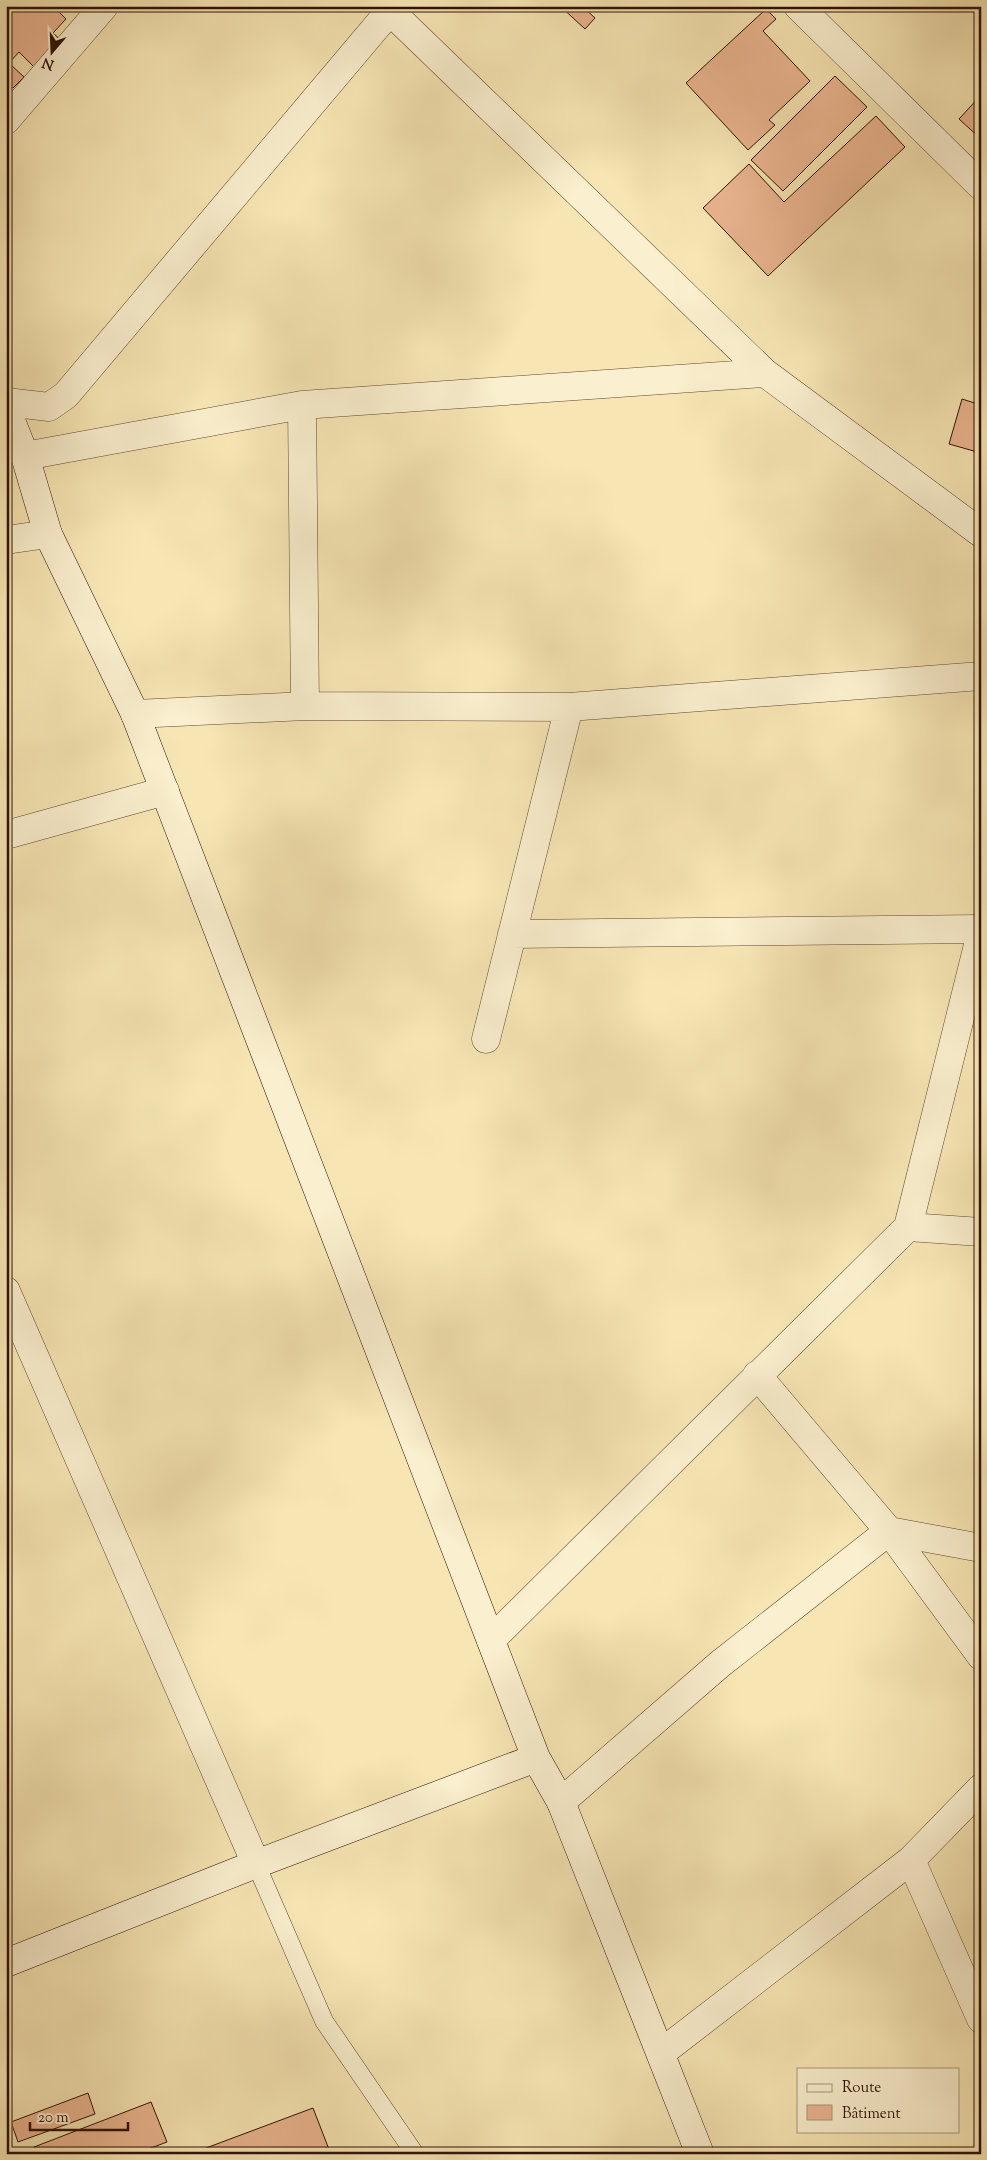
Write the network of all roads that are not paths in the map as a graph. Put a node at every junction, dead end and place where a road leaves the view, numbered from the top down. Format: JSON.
{"nodes":[{"id":1,"x":104,"y":6,"type":"edge"},
{"id":2,"x":798,"y":6,"type":"edge"},
{"id":3,"x":392,"y":9,"type":"edge"},
{"id":4,"x":6,"y":120,"type":"edge"},
{"id":5,"x":981,"y":186,"type":"edge"},
{"id":6,"x":766,"y":373,"type":"junction"},
{"id":7,"x":6,"y":402,"type":"edge"},
{"id":8,"x":302,"y":405,"type":"junction"},
{"id":9,"x":6,"y":408,"type":"edge"},
{"id":10,"x":25,"y":456,"type":"junction"},
{"id":11,"x":981,"y":533,"type":"edge"},
{"id":12,"x":48,"y":534,"type":"junction"},
{"id":13,"x":6,"y":540,"type":"edge"},
{"id":14,"x":981,"y":676,"type":"edge"},
{"id":15,"x":305,"y":706,"type":"junction"},
{"id":16,"x":569,"y":707,"type":"junction"},
{"id":17,"x":135,"y":714,"type":"junction"},
{"id":18,"x":165,"y":791,"type":"junction"},
{"id":19,"x":6,"y":835,"type":"edge"},
{"id":20,"x":981,"y":931,"type":"edge"},
{"id":21,"x":512,"y":934,"type":"junction"},
{"id":22,"x":486,"y":1039,"type":"dead end"},
{"id":23,"x":908,"y":1227,"type":"junction"},
{"id":24,"x":981,"y":1232,"type":"edge"},
{"id":25,"x":6,"y":1291,"type":"edge"},
{"id":26,"x":757,"y":1375,"type":"junction"},
{"id":27,"x":890,"y":1531,"type":"junction"},
{"id":28,"x":981,"y":1548,"type":"edge"},
{"id":29,"x":491,"y":1640,"type":"junction"},
{"id":30,"x":981,"y":1656,"type":"edge"},
{"id":31,"x":536,"y":1758,"type":"junction"},
{"id":32,"x":981,"y":1788,"type":"edge"},
{"id":33,"x":561,"y":1802,"type":"junction"},
{"id":34,"x":911,"y":1860,"type":"junction"},
{"id":35,"x":256,"y":1864,"type":"junction"},
{"id":36,"x":6,"y":1963,"type":"edge"},
{"id":37,"x":981,"y":2019,"type":"edge"},
{"id":38,"x":661,"y":2053,"type":"junction"},
{"id":39,"x":415,"y":2154,"type":"edge"},
{"id":40,"x":700,"y":2154,"type":"edge"}],
"edges":[{"from":1,"to":4,"type":"street"},
{"from":2,"to":5,"type":"street"},
{"from":3,"to":6,"type":"street"},
{"from":3,"to":7,"type":"street"},
{"from":6,"to":8,"type":"street"},
{"from":6,"to":11,"type":"street"},
{"from":8,"to":10,"type":"street"},
{"from":8,"to":15,"type":"street"},
{"from":9,"to":10,"type":"street"},
{"from":10,"to":12,"type":"street"},
{"from":12,"to":13,"type":"street"},
{"from":12,"to":17,"type":"street"},
{"from":14,"to":16,"type":"street"},
{"from":15,"to":16,"type":"street"},
{"from":15,"to":17,"type":"street"},
{"from":16,"to":21,"type":"street"},
{"from":17,"to":18,"type":"street"},
{"from":18,"to":19,"type":"street"},
{"from":18,"to":29,"type":"street"},
{"from":20,"to":21,"type":"street"},
{"from":20,"to":23,"type":"street"},
{"from":21,"to":22,"type":"street"},
{"from":23,"to":24,"type":"street"},
{"from":23,"to":26,"type":"street"},
{"from":25,"to":35,"type":"street"},
{"from":26,"to":27,"type":"street"},
{"from":26,"to":29,"type":"street"},
{"from":27,"to":28,"type":"street"},
{"from":27,"to":30,"type":"street"},
{"from":27,"to":33,"type":"street"},
{"from":29,"to":31,"type":"street"},
{"from":31,"to":33,"type":"street"},
{"from":31,"to":35,"type":"street"},
{"from":32,"to":34,"type":"street"},
{"from":33,"to":38,"type":"street"},
{"from":34,"to":37,"type":"street"},
{"from":34,"to":38,"type":"street"},
{"from":35,"to":36,"type":"street"},
{"from":35,"to":39,"type":"lane"},
{"from":38,"to":40,"type":"street"}]}
